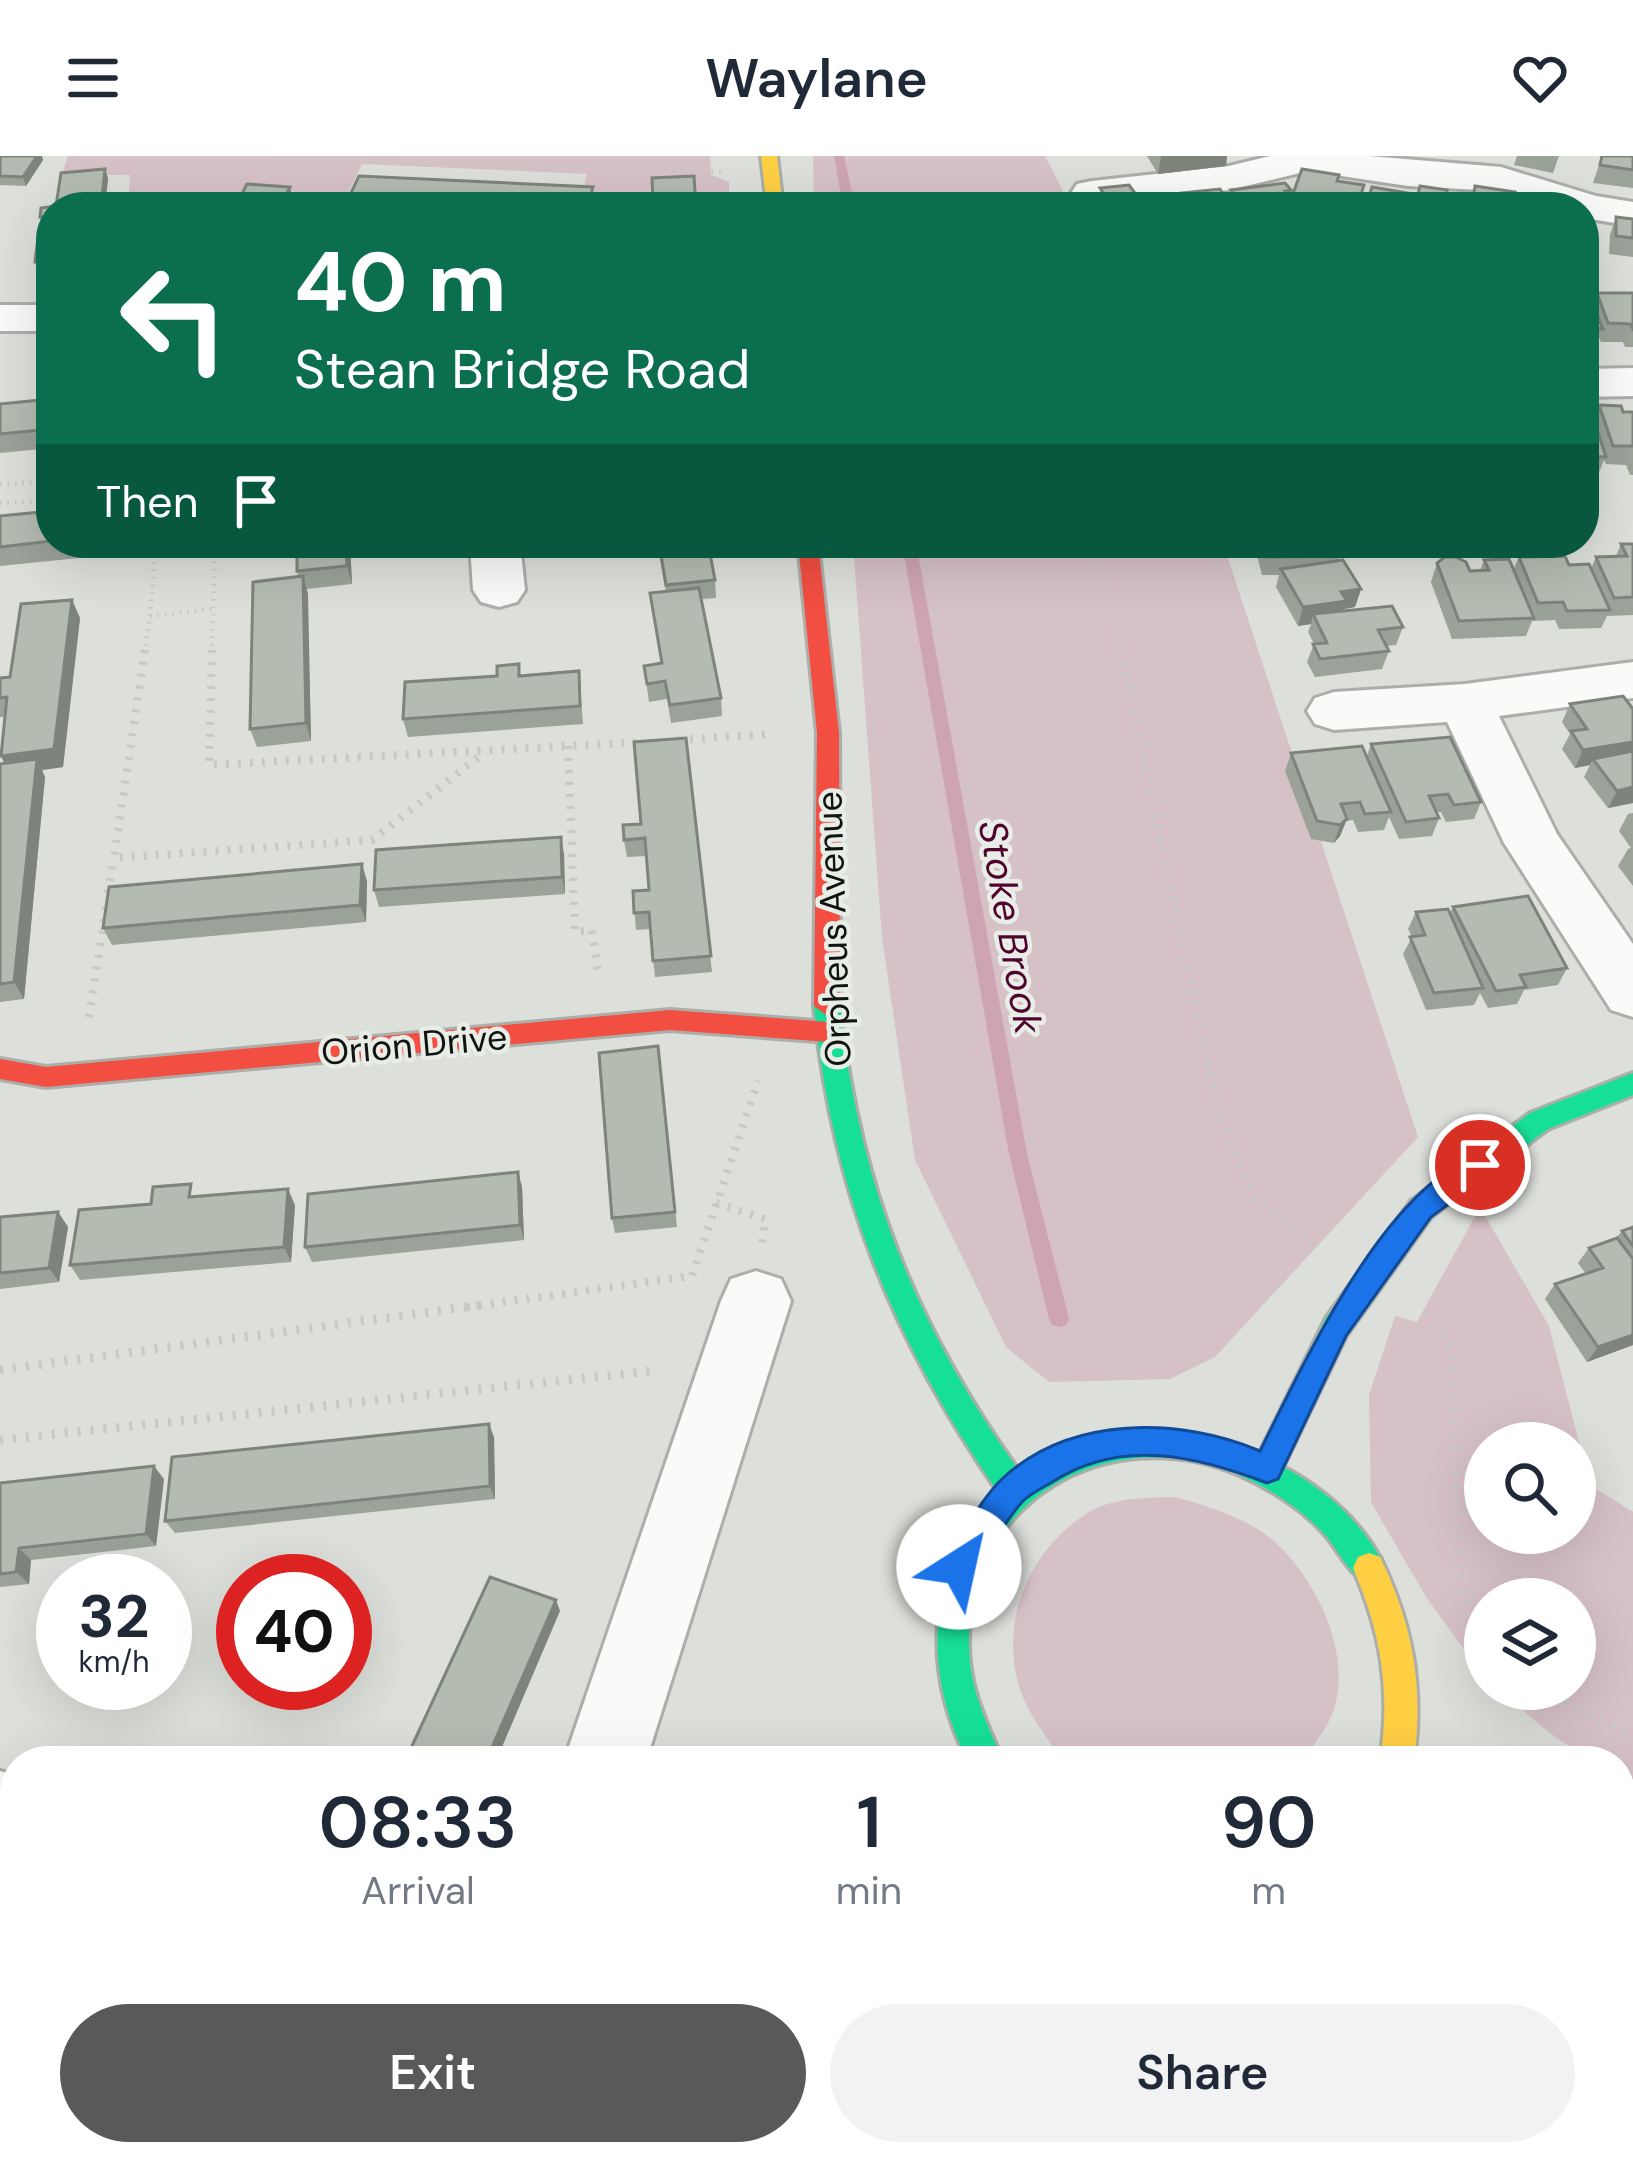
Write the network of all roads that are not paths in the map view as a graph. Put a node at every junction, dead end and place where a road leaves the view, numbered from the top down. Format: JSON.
{"nodes":[{"id":1,"x":1118,"y":183,"type":"edge"},
{"id":2,"x":1544,"y":192,"type":"edge"},
{"id":3,"x":1599,"y":208,"type":"edge"},
{"id":4,"x":1633,"y":214,"type":"edge"},
{"id":5,"x":0,"y":318,"type":"edge"},
{"id":6,"x":36,"y":318,"type":"edge"},
{"id":7,"x":1633,"y":382,"type":"edge"},
{"id":8,"x":1599,"y":383,"type":"edge"},
{"id":9,"x":810,"y":558,"type":"edge"},
{"id":10,"x":1633,"y":680,"type":"edge"},
{"id":11,"x":1465,"y":702,"type":"junction"},
{"id":12,"x":1334,"y":711,"type":"dead end"},
{"id":13,"x":1633,"y":993,"type":"edge"},
{"id":14,"x":829,"y":1032,"type":"junction"},
{"id":15,"x":0,"y":1070,"type":"edge"},
{"id":16,"x":1633,"y":1084,"type":"edge"},
{"id":17,"x":756,"y":1301,"type":"dead end"},
{"id":18,"x":1267,"y":1469,"type":"junction"},
{"id":19,"x":1013,"y":1489,"type":"junction"},
{"id":20,"x":610,"y":1746,"type":"edge"},
{"id":21,"x":976,"y":1746,"type":"edge"},
{"id":22,"x":1400,"y":1746,"type":"edge"}],
"edges":[{"from":1,"to":2,"type":"street"},
{"from":3,"to":4,"type":"street"},
{"from":5,"to":6,"type":"street"},
{"from":7,"to":8,"type":"street"},
{"from":9,"to":14,"type":"street","name":"Orpheus Avenue"},
{"from":10,"to":11,"type":"street"},
{"from":11,"to":12,"type":"street"},
{"from":11,"to":13,"type":"street"},
{"from":14,"to":15,"type":"street","name":"Orion Drive"},
{"from":14,"to":19,"type":"street","name":"Orpheus Avenue"},
{"from":16,"to":18,"type":"street"},
{"from":17,"to":20,"type":"street"},
{"from":18,"to":19,"type":"street"},
{"from":18,"to":22,"type":"street"},
{"from":19,"to":21,"type":"street"}]}
